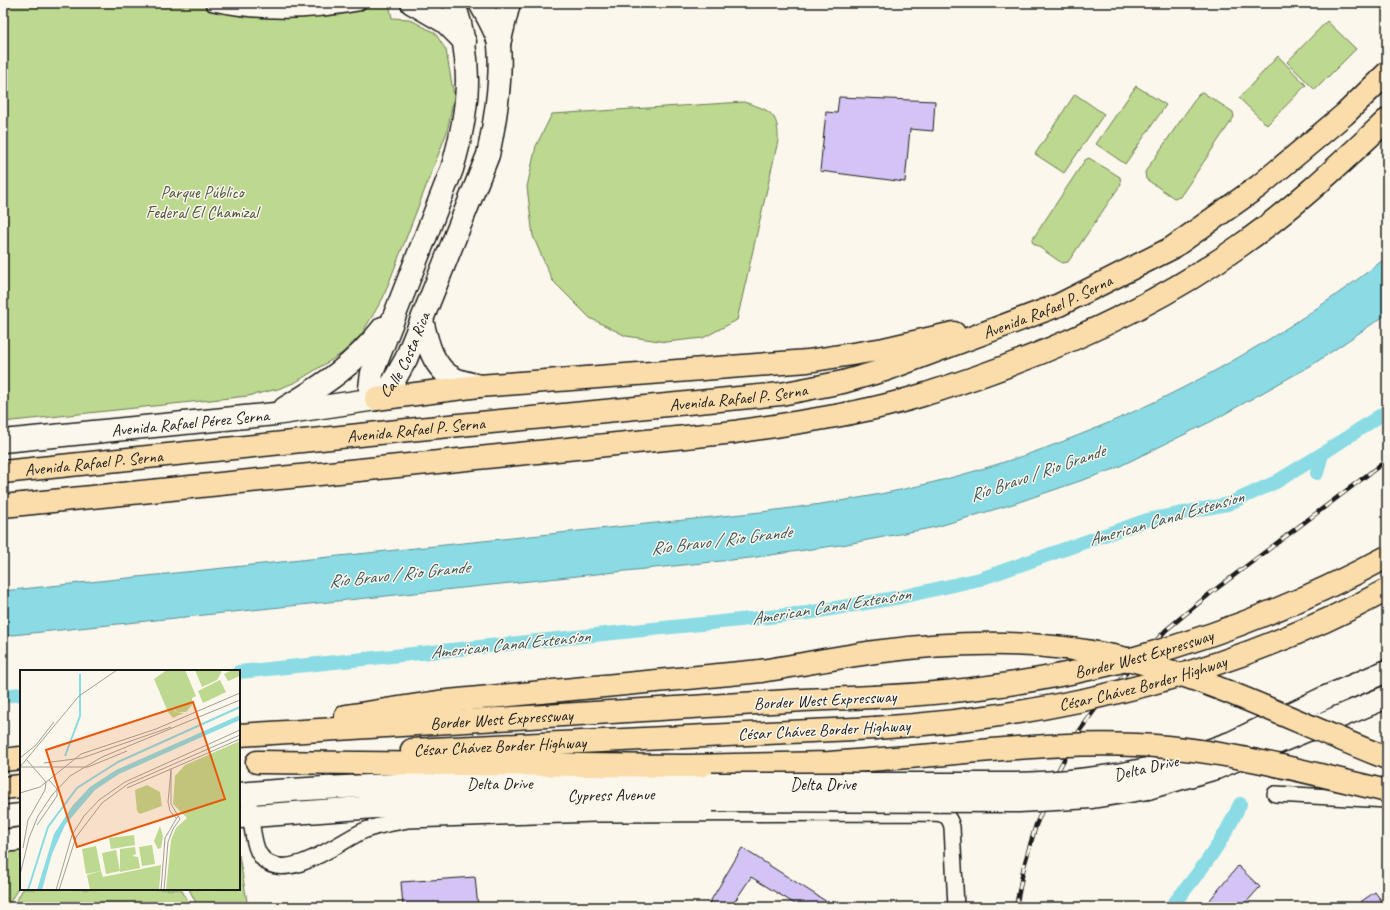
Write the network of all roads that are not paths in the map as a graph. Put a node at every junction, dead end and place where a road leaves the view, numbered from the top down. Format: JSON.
{"nodes":[{"id":1,"x":213,"y":3,"type":"edge"},
{"id":2,"x":358,"y":3,"type":"edge"},
{"id":3,"x":412,"y":3,"type":"edge"},
{"id":4,"x":454,"y":3,"type":"edge"},
{"id":5,"x":480,"y":3,"type":"edge"},
{"id":6,"x":508,"y":3,"type":"edge"},
{"id":7,"x":464,"y":42,"type":"junction"},
{"id":8,"x":499,"y":44,"type":"junction"},
{"id":9,"x":1387,"y":73,"type":"edge"},
{"id":10,"x":1387,"y":120,"type":"edge"},
{"id":11,"x":398,"y":310,"type":"junction"},
{"id":12,"x":422,"y":320,"type":"junction"},
{"id":13,"x":1000,"y":328,"type":"junction"},
{"id":14,"x":479,"y":386,"type":"junction"},
{"id":15,"x":376,"y":399,"type":"junction"},
{"id":16,"x":275,"y":414,"type":"junction"},
{"id":17,"x":3,"y":441,"type":"edge"},
{"id":18,"x":3,"y":472,"type":"edge"},
{"id":19,"x":3,"y":506,"type":"edge"},
{"id":20,"x":1387,"y":557,"type":"edge"},
{"id":21,"x":1387,"y":590,"type":"edge"},
{"id":22,"x":1387,"y":671,"type":"edge"},
{"id":23,"x":1387,"y":697,"type":"edge"},
{"id":24,"x":240,"y":734,"type":"edge"},
{"id":25,"x":240,"y":734,"type":"edge"},
{"id":26,"x":20,"y":758,"type":"edge"},
{"id":27,"x":1387,"y":758,"type":"edge"},
{"id":28,"x":3,"y":760,"type":"edge"},
{"id":29,"x":248,"y":763,"type":"edge"},
{"id":30,"x":1148,"y":779,"type":"junction"},
{"id":31,"x":20,"y":786,"type":"edge"},
{"id":32,"x":3,"y":788,"type":"edge"},
{"id":33,"x":712,"y":792,"type":"junction"},
{"id":34,"x":243,"y":793,"type":"edge"},
{"id":35,"x":1275,"y":794,"type":"dead end"},
{"id":36,"x":1379,"y":795,"type":"edge"},
{"id":37,"x":1387,"y":797,"type":"edge"},
{"id":38,"x":1387,"y":800,"type":"edge"},
{"id":39,"x":20,"y":815,"type":"edge"},
{"id":40,"x":245,"y":816,"type":"edge"},
{"id":41,"x":3,"y":817,"type":"edge"},
{"id":42,"x":20,"y":839,"type":"edge"},
{"id":43,"x":3,"y":841,"type":"edge"},
{"id":44,"x":956,"y":907,"type":"edge"}],
"edges":[{"from":1,"to":2,"type":"street"},
{"from":3,"to":7,"type":"main road"},
{"from":4,"to":7,"type":"main road","name":"Calle Costa Rica"},
{"from":5,"to":8,"type":"main road","name":"Calle Costa Rica"},
{"from":6,"to":8,"type":"main road"},
{"from":7,"to":11,"type":"main road","name":"Calle Costa Rica"},
{"from":8,"to":12,"type":"main road","name":"Calle Costa Rica"},
{"from":9,"to":13,"type":"highway","name":"Avenida Rafael P. Serna"},
{"from":10,"to":19,"type":"highway","name":"Avenida Rafael P. Serna"},
{"from":11,"to":15,"type":"main road","name":"Calle Costa Rica"},
{"from":11,"to":16,"type":"main road"},
{"from":12,"to":14,"type":"main road"},
{"from":12,"to":15,"type":"main road","name":"Calle Costa Rica"},
{"from":13,"to":14,"type":"highway"},
{"from":13,"to":18,"type":"highway","name":"Avenida Rafael P. Serna"},
{"from":14,"to":15,"type":"highway"},
{"from":15,"to":16,"type":"main road","name":"Avenida Rafael Pérez Serna"},
{"from":16,"to":17,"type":"main road","name":"Avenida Rafael Pérez Serna"},
{"from":20,"to":24,"type":"highway","name":"Border West Expressway","bridge":true},
{"from":21,"to":29,"type":"highway","name":"César Chávez Border Highway","bridge":true},
{"from":22,"to":30,"type":"main road","name":"Delta Drive"},
{"from":23,"to":30,"type":"main road","name":"Delta Drive"},
{"from":25,"to":27,"type":"highway","bridge":true},
{"from":26,"to":28,"type":"highway"},
{"from":29,"to":36,"type":"highway","bridge":true},
{"from":30,"to":33,"type":"main road","name":"Delta Drive","bridge":true},
{"from":31,"to":32,"type":"highway"},
{"from":33,"to":34,"type":"main road","name":"Delta Drive"},
{"from":33,"to":40,"type":"main road","name":"Delta Drive"},
{"from":34,"to":40,"type":"street","name":"Cypress Avenue"},
{"from":35,"to":36,"type":"street"},
{"from":36,"to":37,"type":"street"},
{"from":36,"to":38,"type":"street"},
{"from":39,"to":41,"type":"main road"},
{"from":40,"to":44,"type":"street","name":"Cypress Avenue"},
{"from":42,"to":43,"type":"main road"}]}
